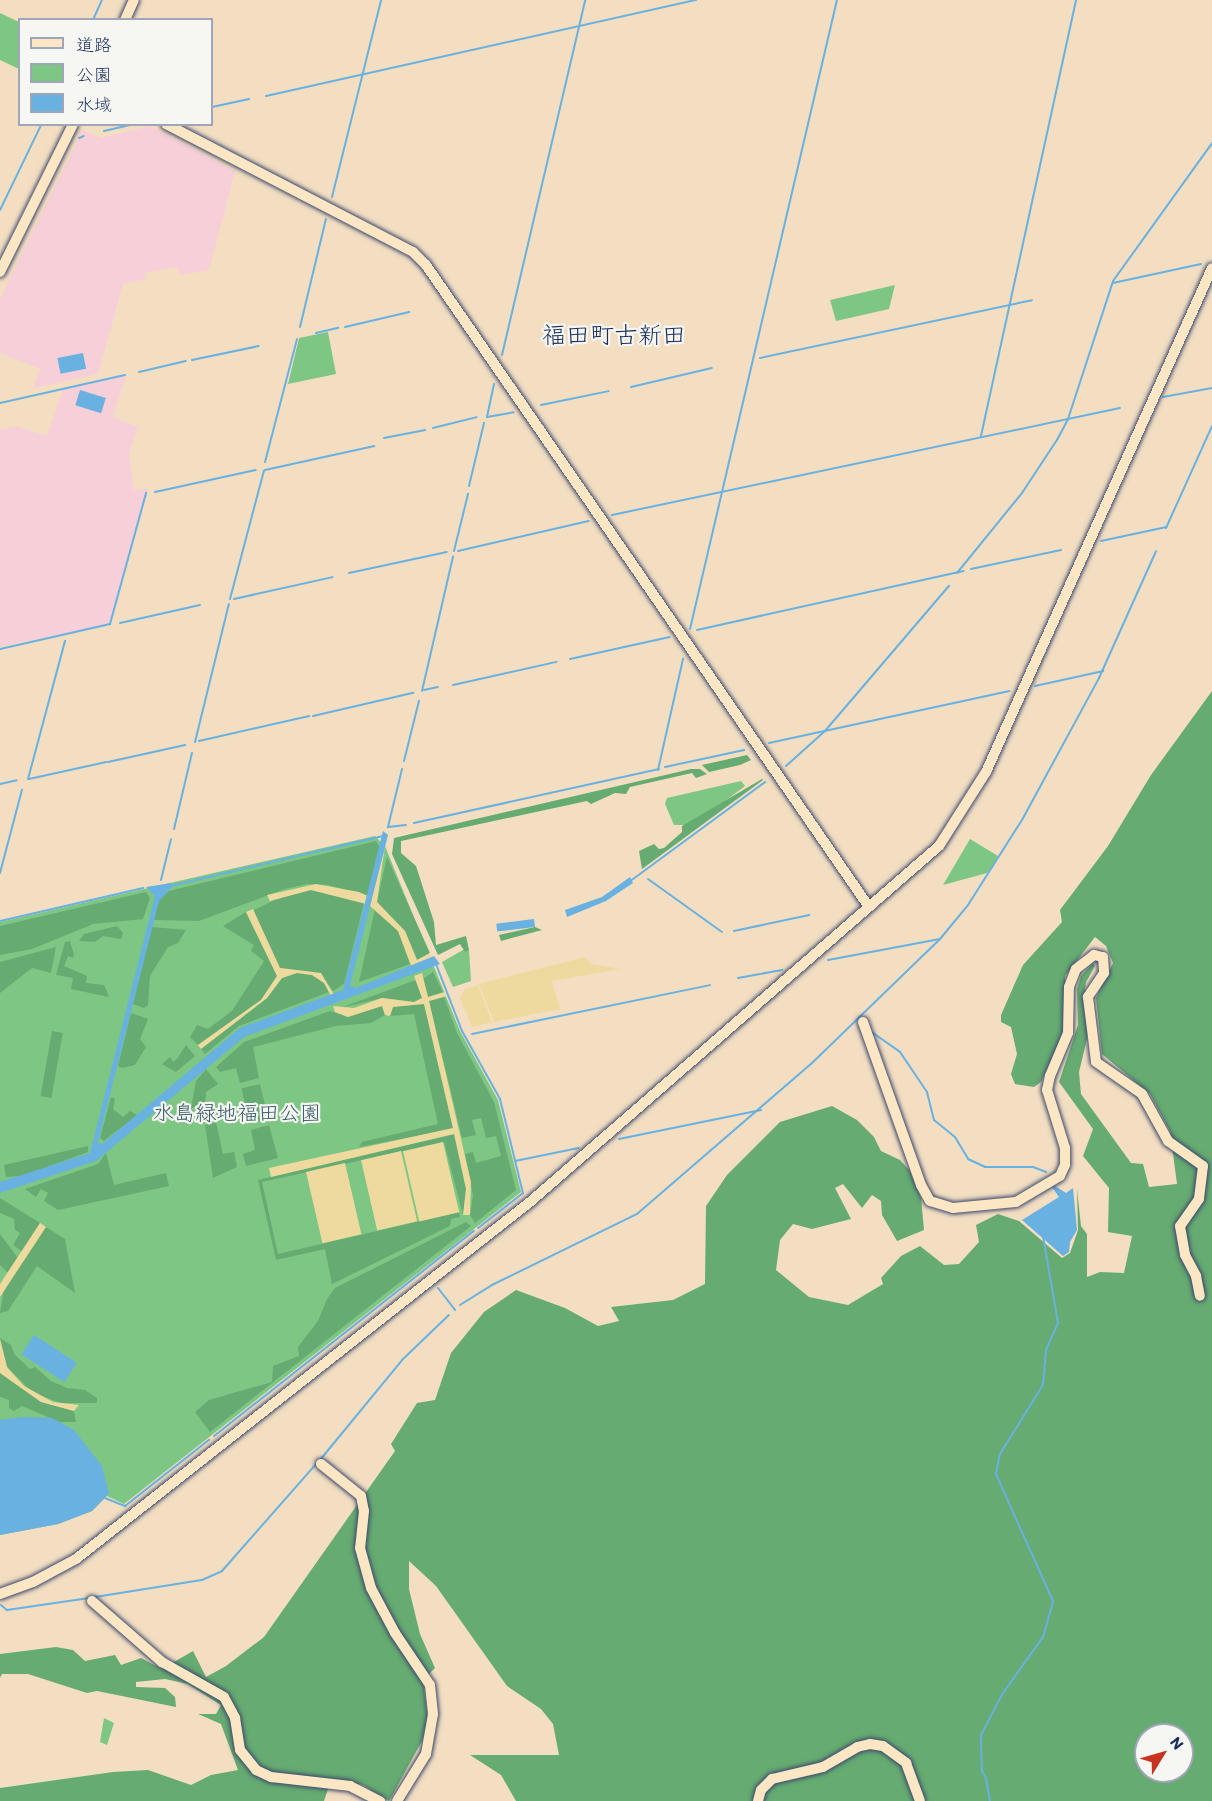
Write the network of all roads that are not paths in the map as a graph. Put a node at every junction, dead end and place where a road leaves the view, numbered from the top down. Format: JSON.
{"nodes":[{"id":1,"x":134,"y":0,"type":"edge"},
{"id":2,"x":126,"y":18,"type":"edge"},
{"id":3,"x":72,"y":126,"type":"edge"},
{"id":4,"x":170,"y":126,"type":"edge"},
{"id":5,"x":1212,"y":268,"type":"edge"},
{"id":6,"x":0,"y":272,"type":"edge"},
{"id":7,"x":869,"y":907,"type":"junction"},
{"id":8,"x":863,"y":1022,"type":"dead end"},
{"id":9,"x":1200,"y":1296,"type":"dead end"},
{"id":10,"x":321,"y":1464,"type":"dead end"},
{"id":11,"x":0,"y":1594,"type":"edge"},
{"id":12,"x":92,"y":1602,"type":"dead end"},
{"id":13,"x":380,"y":1801,"type":"edge"},
{"id":14,"x":397,"y":1801,"type":"edge"},
{"id":15,"x":758,"y":1801,"type":"edge"},
{"id":16,"x":920,"y":1801,"type":"edge"}],
"edges":[{"from":1,"to":2,"type":"street"},
{"from":3,"to":6,"type":"street"},
{"from":4,"to":7,"type":"street"},
{"from":5,"to":7,"type":"street"},
{"from":7,"to":11,"type":"street"},
{"from":8,"to":9,"type":"street"},
{"from":10,"to":14,"type":"street"},
{"from":12,"to":13,"type":"street"},
{"from":15,"to":16,"type":"street"}]}
